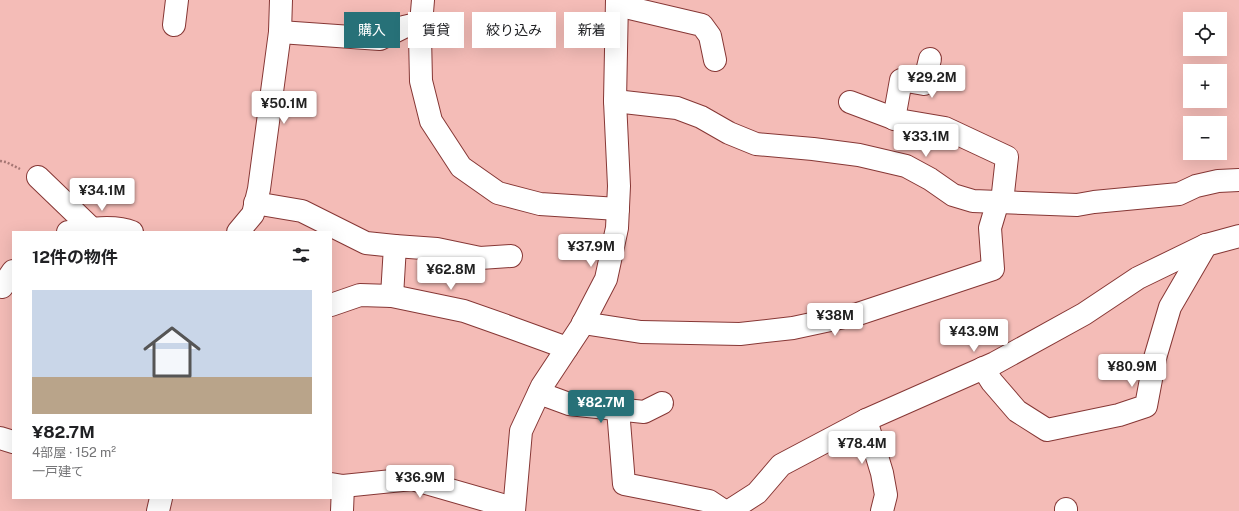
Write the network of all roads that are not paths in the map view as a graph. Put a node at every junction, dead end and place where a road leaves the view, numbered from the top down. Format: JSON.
{"nodes":[{"id":1,"x":177,"y":0,"type":"edge"},
{"id":2,"x":280,"y":0,"type":"edge"},
{"id":3,"x":423,"y":0,"type":"edge"},
{"id":4,"x":617,"y":2,"type":"edge"},
{"id":5,"x":422,"y":12,"type":"edge"},
{"id":6,"x":174,"y":25,"type":"dead end"},
{"id":7,"x":408,"y":26,"type":"edge"},
{"id":8,"x":280,"y":32,"type":"junction"},
{"id":9,"x":420,"y":48,"type":"edge"},
{"id":10,"x":930,"y":59,"type":"dead end"},
{"id":11,"x":715,"y":60,"type":"dead end"},
{"id":12,"x":615,"y":101,"type":"junction"},
{"id":13,"x":850,"y":102,"type":"dead end"},
{"id":14,"x":894,"y":118,"type":"junction"},
{"id":15,"x":38,"y":177,"type":"dead end"},
{"id":16,"x":1239,"y":180,"type":"edge"},
{"id":17,"x":1000,"y":201,"type":"junction"},
{"id":18,"x":256,"y":203,"type":"junction"},
{"id":19,"x":618,"y":209,"type":"junction"},
{"id":20,"x":91,"y":228,"type":"junction"},
{"id":21,"x":74,"y":231,"type":"edge"},
{"id":22,"x":129,"y":231,"type":"edge"},
{"id":23,"x":239,"y":231,"type":"edge"},
{"id":24,"x":1239,"y":236,"type":"edge"},
{"id":25,"x":1206,"y":245,"type":"junction"},
{"id":26,"x":395,"y":246,"type":"junction"},
{"id":27,"x":511,"y":256,"type":"dead end"},
{"id":28,"x":392,"y":296,"type":"junction"},
{"id":29,"x":332,"y":305,"type":"edge"},
{"id":30,"x":583,"y":323,"type":"junction"},
{"id":31,"x":567,"y":348,"type":"junction"},
{"id":32,"x":984,"y":368,"type":"junction"},
{"id":33,"x":539,"y":393,"type":"junction"},
{"id":34,"x":662,"y":403,"type":"dead end"},
{"id":35,"x":618,"y":409,"type":"junction"},
{"id":36,"x":866,"y":420,"type":"junction"},
{"id":37,"x":0,"y":438,"type":"edge"},
{"id":38,"x":12,"y":442,"type":"edge"},
{"id":39,"x":337,"y":485,"type":"edge"},
{"id":40,"x":161,"y":499,"type":"edge"},
{"id":41,"x":514,"y":510,"type":"edge"},
{"id":42,"x":158,"y":511,"type":"edge"},
{"id":43,"x":342,"y":511,"type":"edge"},
{"id":44,"x":724,"y":511,"type":"edge"},
{"id":45,"x":729,"y":511,"type":"edge"},
{"id":46,"x":882,"y":511,"type":"edge"}],
"edges":[{"from":1,"to":6,"type":"street"},
{"from":2,"to":8,"type":"street"},
{"from":3,"to":5,"type":"street"},
{"from":4,"to":11,"type":"street"},
{"from":4,"to":12,"type":"street"},
{"from":7,"to":8,"type":"street"},
{"from":8,"to":18,"type":"street"},
{"from":9,"to":19,"type":"street"},
{"from":10,"to":14,"type":"street"},
{"from":12,"to":17,"type":"street"},
{"from":12,"to":19,"type":"street"},
{"from":13,"to":14,"type":"street"},
{"from":14,"to":17,"type":"street"},
{"from":15,"to":20,"type":"street"},
{"from":16,"to":17,"type":"street"},
{"from":17,"to":30,"type":"street"},
{"from":18,"to":23,"type":"street"},
{"from":18,"to":26,"type":"street"},
{"from":19,"to":30,"type":"street"},
{"from":20,"to":21,"type":"street"},
{"from":20,"to":22,"type":"street"},
{"from":24,"to":25,"type":"street"},
{"from":25,"to":32,"type":"street"},
{"from":25,"to":32,"type":"street"},
{"from":26,"to":27,"type":"street"},
{"from":26,"to":28,"type":"street"},
{"from":28,"to":29,"type":"street"},
{"from":28,"to":31,"type":"street"},
{"from":30,"to":31,"type":"street"},
{"from":31,"to":33,"type":"street"},
{"from":32,"to":36,"type":"street"},
{"from":33,"to":35,"type":"street"},
{"from":33,"to":41,"type":"street"},
{"from":34,"to":35,"type":"street"},
{"from":35,"to":44,"type":"street"},
{"from":36,"to":45,"type":"street"},
{"from":36,"to":46,"type":"street"},
{"from":37,"to":38,"type":"street"},
{"from":39,"to":41,"type":"street"},
{"from":39,"to":43,"type":"street"},
{"from":40,"to":42,"type":"street"}]}
